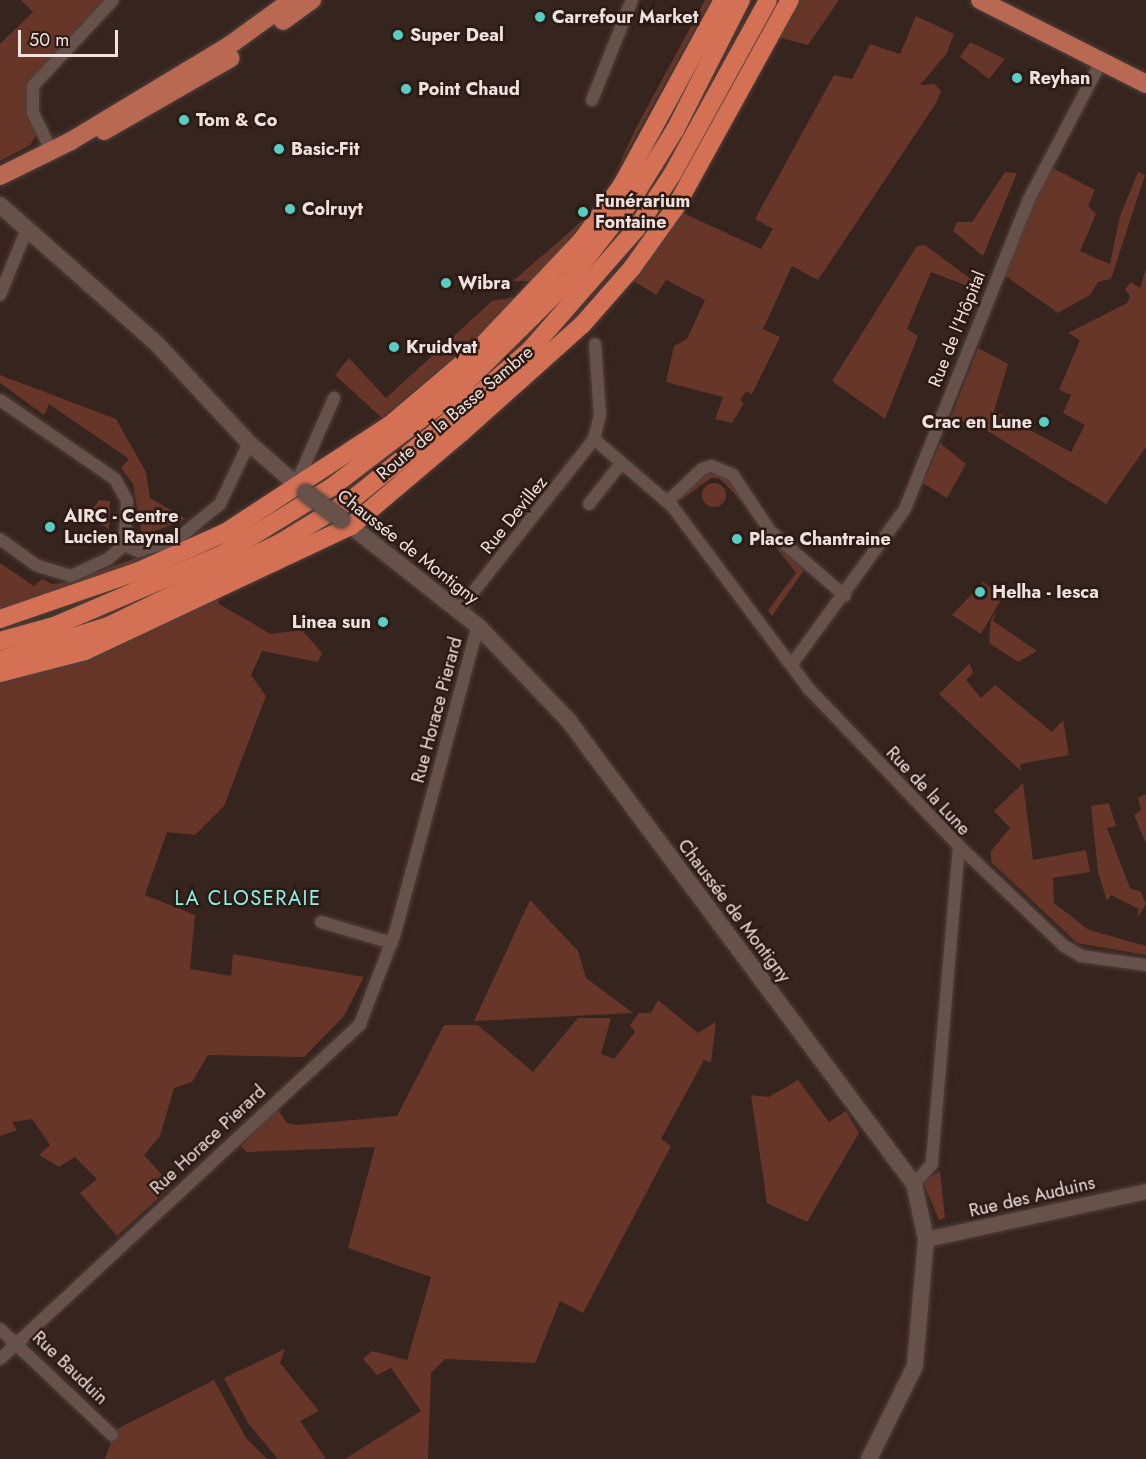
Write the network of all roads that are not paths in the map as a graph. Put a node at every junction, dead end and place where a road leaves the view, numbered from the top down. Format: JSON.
{"nodes":[{"id":1,"x":113,"y":0,"type":"edge"},
{"id":2,"x":292,"y":0,"type":"edge"},
{"id":3,"x":312,"y":0,"type":"edge"},
{"id":4,"x":632,"y":0,"type":"edge"},
{"id":5,"x":723,"y":0,"type":"edge"},
{"id":6,"x":741,"y":0,"type":"edge"},
{"id":7,"x":768,"y":0,"type":"edge"},
{"id":8,"x":790,"y":0,"type":"edge"},
{"id":9,"x":980,"y":0,"type":"edge"},
{"id":10,"x":1101,"y":62,"type":"junction"},
{"id":11,"x":1146,"y":84,"type":"edge"},
{"id":12,"x":592,"y":100,"type":"dead end"},
{"id":13,"x":70,"y":141,"type":"junction"},
{"id":14,"x":51,"y":150,"type":"junction"},
{"id":15,"x":0,"y":176,"type":"edge"},
{"id":16,"x":0,"y":206,"type":"edge"},
{"id":17,"x":27,"y":229,"type":"junction"},
{"id":18,"x":0,"y":295,"type":"edge"},
{"id":19,"x":595,"y":344,"type":"dead end"},
{"id":20,"x":334,"y":398,"type":"dead end"},
{"id":21,"x":0,"y":400,"type":"edge"},
{"id":22,"x":594,"y":439,"type":"junction"},
{"id":23,"x":249,"y":443,"type":"junction"},
{"id":24,"x":622,"y":462,"type":"junction"},
{"id":25,"x":300,"y":488,"type":"junction"},
{"id":26,"x":667,"y":502,"type":"junction"},
{"id":27,"x":589,"y":504,"type":"dead end"},
{"id":28,"x":346,"y":523,"type":"junction"},
{"id":29,"x":0,"y":539,"type":"edge"},
{"id":30,"x":124,"y":545,"type":"junction"},
{"id":31,"x":842,"y":600,"type":"junction"},
{"id":32,"x":459,"y":610,"type":"junction"},
{"id":33,"x":0,"y":619,"type":"edge"},
{"id":34,"x":478,"y":626,"type":"junction"},
{"id":35,"x":0,"y":641,"type":"edge"},
{"id":36,"x":0,"y":660,"type":"edge"},
{"id":37,"x":792,"y":664,"type":"junction"},
{"id":38,"x":0,"y":673,"type":"edge"},
{"id":39,"x":959,"y":846,"type":"junction"},
{"id":40,"x":321,"y":922,"type":"dead end"},
{"id":41,"x":392,"y":943,"type":"junction"},
{"id":42,"x":1146,"y":965,"type":"edge"},
{"id":43,"x":914,"y":1184,"type":"junction"},
{"id":44,"x":1146,"y":1191,"type":"edge"},
{"id":45,"x":926,"y":1239,"type":"junction"},
{"id":46,"x":0,"y":1329,"type":"edge"},
{"id":47,"x":18,"y":1343,"type":"junction"},
{"id":48,"x":0,"y":1359,"type":"edge"},
{"id":49,"x":112,"y":1435,"type":"dead end"},
{"id":50,"x":870,"y":1459,"type":"edge"}],
"edges":[{"from":1,"to":14,"type":"street"},
{"from":2,"to":13,"type":"main road"},
{"from":3,"to":13,"type":"main road"},
{"from":4,"to":12,"type":"street"},
{"from":5,"to":25,"type":"highway"},
{"from":6,"to":35,"type":"highway","name":"Route de la Basse Sambre"},
{"from":7,"to":36,"type":"highway","name":"Route de la Basse Sambre"},
{"from":8,"to":28,"type":"highway"},
{"from":9,"to":10,"type":"main road"},
{"from":10,"to":11,"type":"main road"},
{"from":10,"to":31,"type":"street","name":"Rue de l'Hôpital"},
{"from":13,"to":14,"type":"main road"},
{"from":14,"to":15,"type":"main road"},
{"from":16,"to":17,"type":"main road","name":"Chaussée de Montigny"},
{"from":17,"to":18,"type":"street"},
{"from":17,"to":23,"type":"main road","name":"Chaussée de Montigny"},
{"from":19,"to":22,"type":"street","name":"Rue Devillez"},
{"from":20,"to":25,"type":"street"},
{"from":21,"to":30,"type":"street"},
{"from":22,"to":24,"type":"street"},
{"from":22,"to":32,"type":"street","name":"Rue Devillez"},
{"from":23,"to":25,"type":"main road","name":"Chaussée de Montigny"},
{"from":23,"to":30,"type":"street"},
{"from":24,"to":26,"type":"street","name":"Rue de la Lune"},
{"from":24,"to":27,"type":"street"},
{"from":25,"to":28,"type":"main road","name":"Chaussée de Montigny","bridge":true},
{"from":25,"to":33,"type":"highway"},
{"from":26,"to":31,"type":"street"},
{"from":26,"to":37,"type":"street","name":"Rue de la Lune"},
{"from":28,"to":32,"type":"main road","name":"Chaussée de Montigny"},
{"from":28,"to":38,"type":"highway"},
{"from":29,"to":30,"type":"street"},
{"from":31,"to":37,"type":"street"},
{"from":32,"to":34,"type":"main road","name":"Chaussée de Montigny"},
{"from":34,"to":41,"type":"street","name":"Rue Horace Pierard"},
{"from":34,"to":43,"type":"main road","name":"Chaussée de Montigny"},
{"from":37,"to":39,"type":"street","name":"Rue de la Lune"},
{"from":39,"to":42,"type":"street"},
{"from":39,"to":43,"type":"street","name":"Rue de la Lune"},
{"from":40,"to":41,"type":"street"},
{"from":41,"to":47,"type":"street","name":"Rue Horace Pierard"},
{"from":43,"to":45,"type":"main road","name":"Chaussée de Montigny"},
{"from":44,"to":45,"type":"street","name":"Rue des Auduins"},
{"from":45,"to":50,"type":"main road","name":"Chaussée de Montigny"},
{"from":46,"to":47,"type":"street","name":"Rue Bauduin"},
{"from":47,"to":48,"type":"street","name":"Rue Horace Pierard"},
{"from":47,"to":49,"type":"street","name":"Rue Bauduin"}]}
